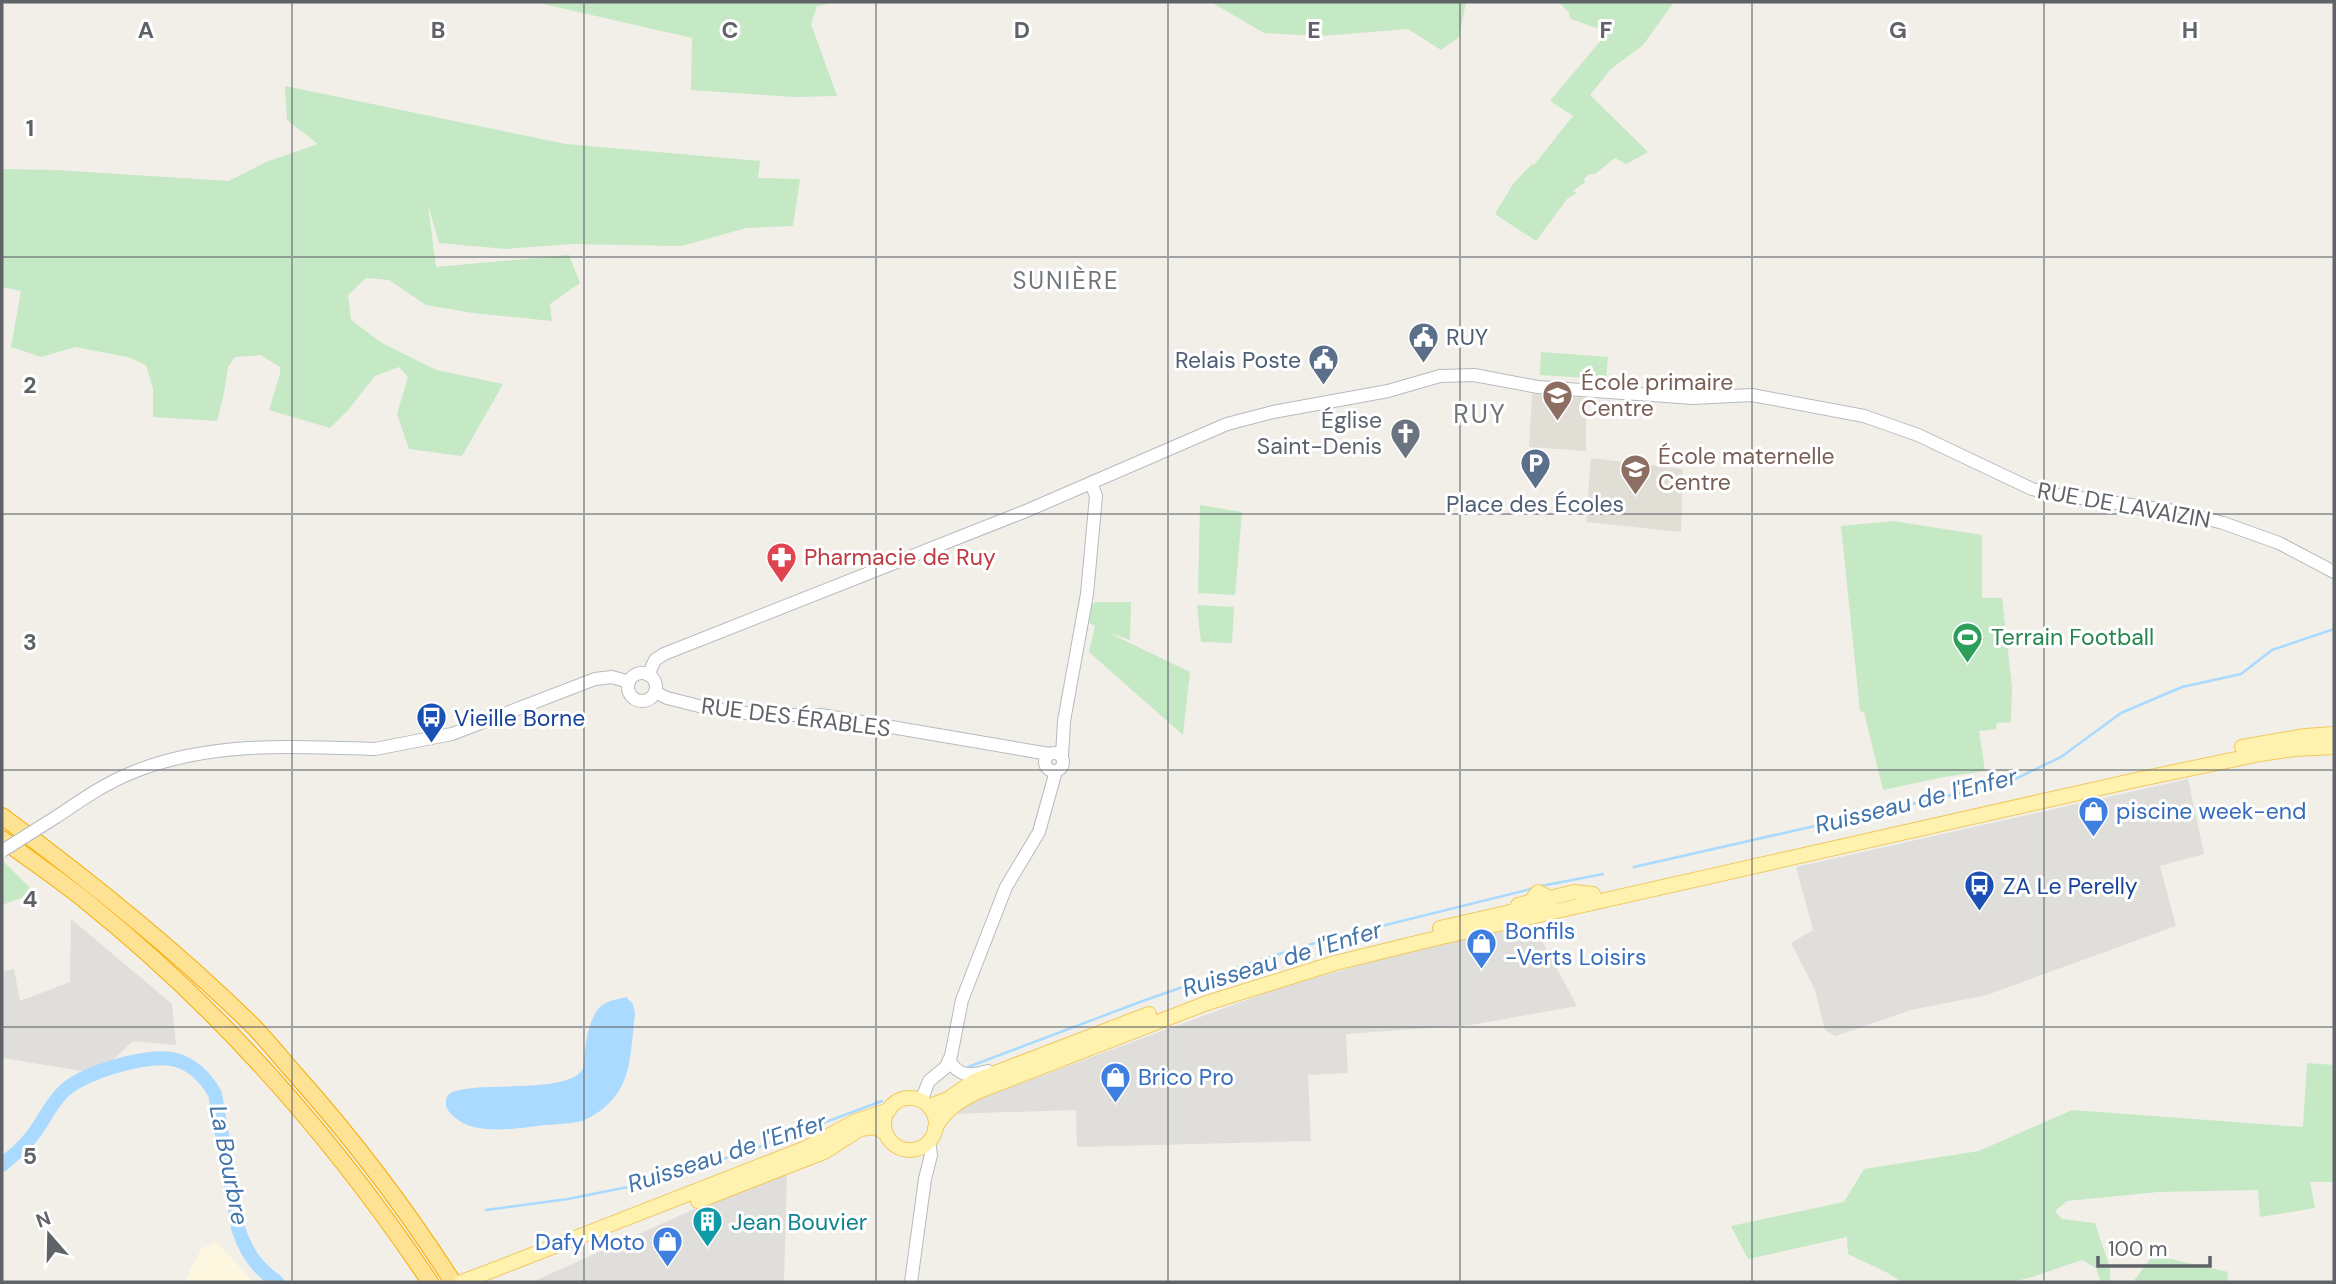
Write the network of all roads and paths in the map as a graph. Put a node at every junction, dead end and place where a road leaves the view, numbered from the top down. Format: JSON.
{"nodes":[{"id":1,"x":1091,"y":483,"type":"junction"},
{"id":2,"x":2334,"y":572,"type":"edge"},
{"id":3,"x":648,"y":675,"type":"junction"},
{"id":4,"x":629,"y":682,"type":"junction"},
{"id":5,"x":655,"y":692,"type":"junction"},
{"id":6,"x":2334,"y":734,"type":"edge"},
{"id":7,"x":2334,"y":747,"type":"edge"},
{"id":8,"x":1052,"y":761,"type":"junction"},
{"id":9,"x":2,"y":816,"type":"edge"},
{"id":10,"x":2,"y":839,"type":"edge"},
{"id":11,"x":2,"y":851,"type":"edge"},
{"id":12,"x":1028,"y":1059,"type":"junction"},
{"id":13,"x":949,"y":1060,"type":"junction"},
{"id":14,"x":925,"y":1104,"type":"junction"},
{"id":15,"x":889,"y":1110,"type":"junction"},
{"id":16,"x":935,"y":1128,"type":"junction"},
{"id":17,"x":886,"y":1133,"type":"junction"},
{"id":18,"x":929,"y":1142,"type":"junction"},
{"id":19,"x":429,"y":1245,"type":"junction"},
{"id":20,"x":486,"y":1279,"type":"edge"},
{"id":21,"x":430,"y":1282,"type":"edge"},
{"id":22,"x":453,"y":1282,"type":"edge"},
{"id":23,"x":462,"y":1282,"type":"edge"},
{"id":24,"x":911,"y":1282,"type":"edge"}],
"edges":[{"from":1,"to":2,"type":"main road","name":"RUE DE LAVAIZIN"},
{"from":1,"to":3,"type":"main road","name":"RUE DE LAVAIZIN"},
{"from":1,"to":8,"type":"main road"},
{"from":3,"to":4,"type":"main road"},
{"from":3,"to":5,"type":"main road"},
{"from":4,"to":5,"type":"main road"},
{"from":4,"to":11,"type":"main road","bridge":true},
{"from":5,"to":8,"type":"main road","name":"RUE DES ÉRABLES"},
{"from":6,"to":12,"type":"main road"},
{"from":7,"to":16,"type":"main road"},
{"from":8,"to":13,"type":"main road"},
{"from":9,"to":19,"type":"highway"},
{"from":10,"to":21,"type":"highway"},
{"from":12,"to":13,"type":"main road"},
{"from":12,"to":14,"type":"main road"},
{"from":13,"to":14,"type":"main road"},
{"from":14,"to":15,"type":"main road"},
{"from":14,"to":16,"type":"main road"},
{"from":15,"to":17,"type":"main road"},
{"from":15,"to":20,"type":"main road"},
{"from":16,"to":18,"type":"main road"},
{"from":17,"to":18,"type":"main road"},
{"from":17,"to":20,"type":"main road"},
{"from":18,"to":24,"type":"main road"},
{"from":19,"to":22,"type":"highway"},
{"from":19,"to":23,"type":"highway"},
{"from":20,"to":23,"type":"main road","bridge":true}]}
